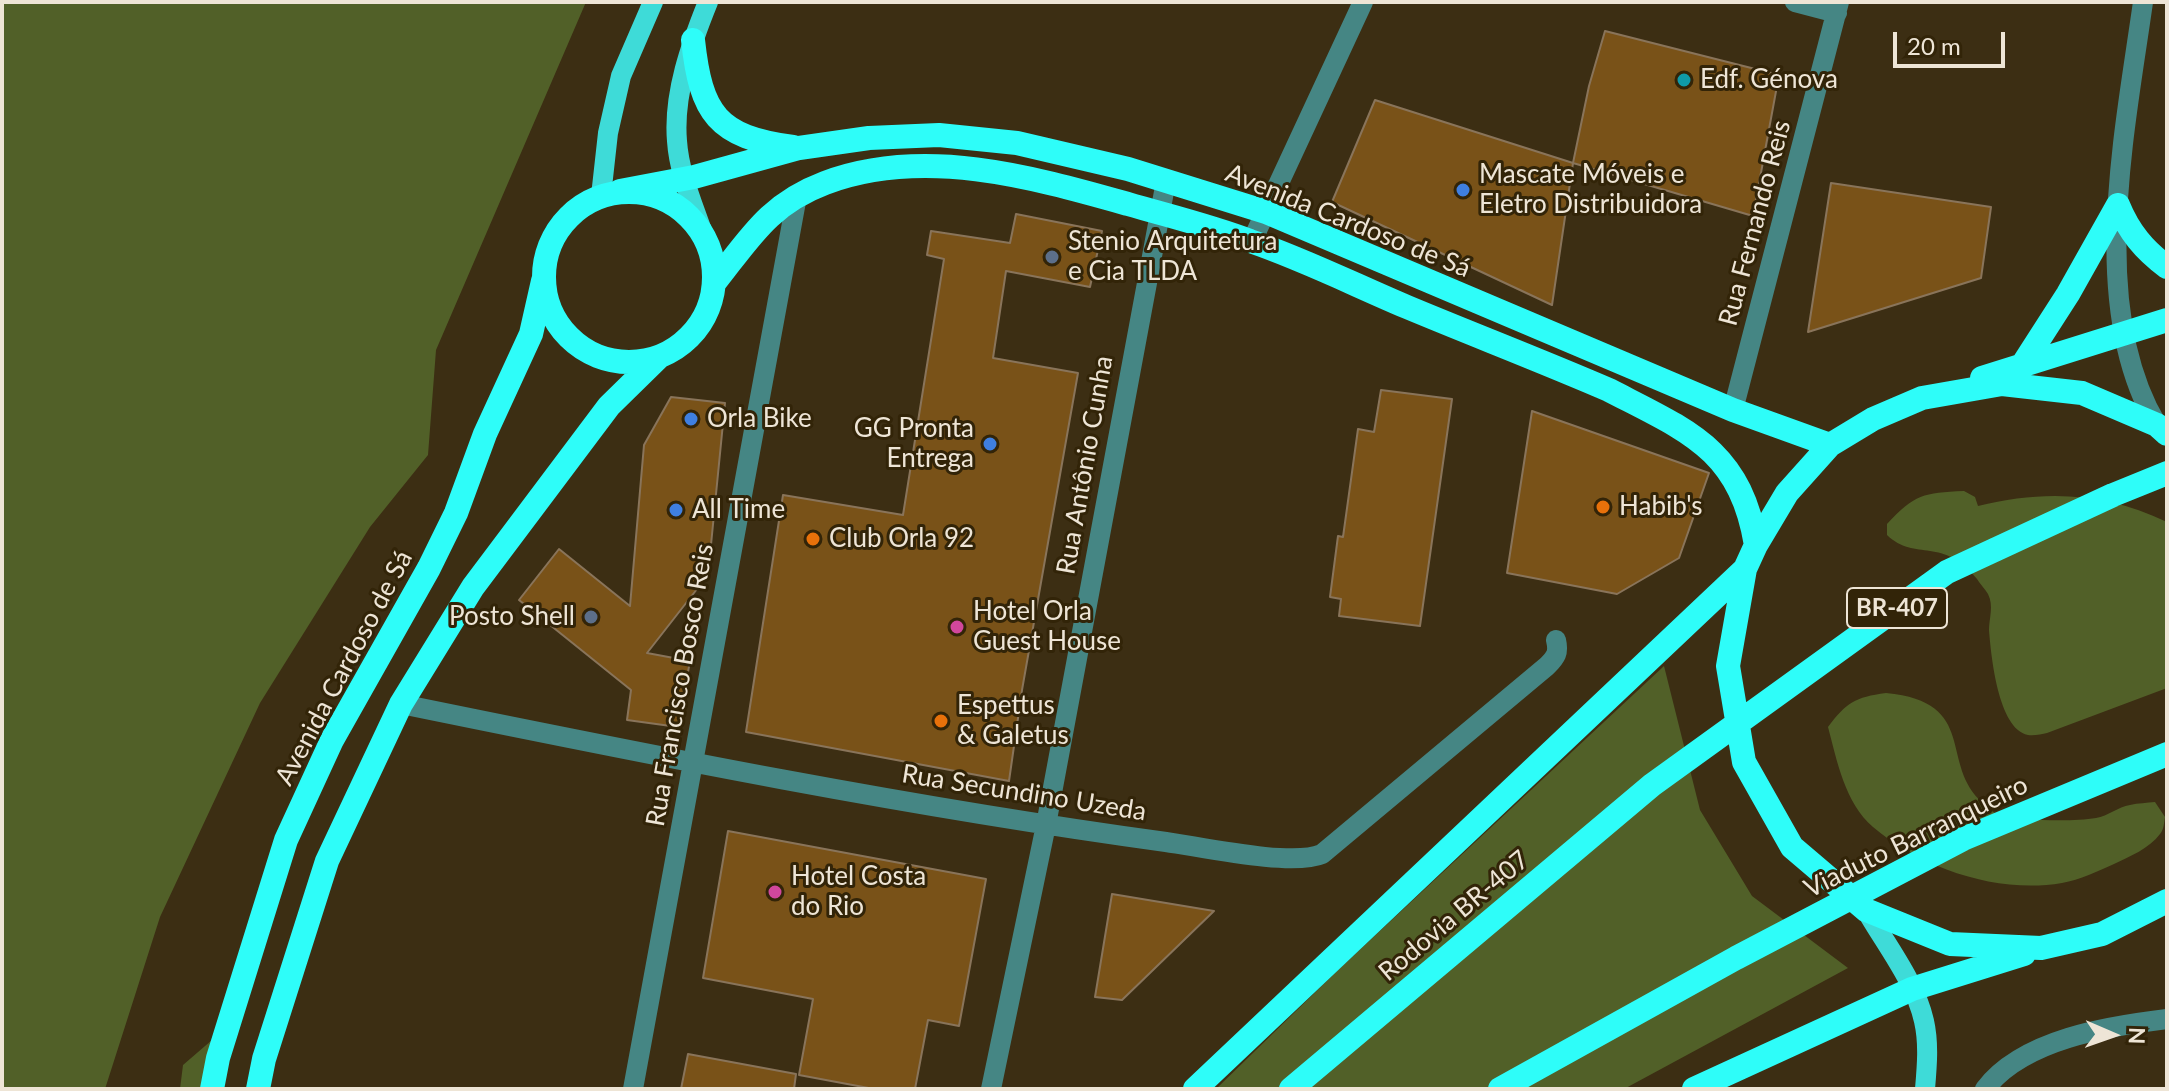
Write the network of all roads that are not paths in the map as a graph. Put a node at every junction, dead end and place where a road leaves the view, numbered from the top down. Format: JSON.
{"nodes":[{"id":1,"x":653,"y":2,"type":"edge"},
{"id":2,"x":708,"y":2,"type":"edge"},
{"id":3,"x":1363,"y":2,"type":"edge"},
{"id":4,"x":1795,"y":2,"type":"edge"},
{"id":5,"x":2143,"y":2,"type":"edge"},
{"id":6,"x":1838,"y":8,"type":"edge"},
{"id":7,"x":693,"y":40,"type":"junction"},
{"id":8,"x":799,"y":148,"type":"junction"},
{"id":9,"x":684,"y":178,"type":"junction"},
{"id":10,"x":1166,"y":181,"type":"junction"},
{"id":11,"x":610,"y":194,"type":"junction"},
{"id":12,"x":797,"y":196,"type":"junction"},
{"id":13,"x":2118,"y":205,"type":"junction"},
{"id":14,"x":1266,"y":212,"type":"junction"},
{"id":15,"x":1158,"y":213,"type":"junction"},
{"id":16,"x":702,"y":231,"type":"junction"},
{"id":17,"x":1252,"y":241,"type":"junction"},
{"id":18,"x":2167,"y":267,"type":"edge"},
{"id":19,"x":543,"y":281,"type":"junction"},
{"id":20,"x":715,"y":282,"type":"junction"},
{"id":21,"x":2167,"y":320,"type":"edge"},
{"id":22,"x":2124,"y":334,"type":"junction"},
{"id":23,"x":658,"y":358,"type":"junction"},
{"id":24,"x":2023,"y":364,"type":"junction"},
{"id":25,"x":1922,"y":398,"type":"junction"},
{"id":26,"x":1733,"y":410,"type":"junction"},
{"id":27,"x":2162,"y":430,"type":"edge"},
{"id":28,"x":1830,"y":445,"type":"junction"},
{"id":29,"x":2167,"y":473,"type":"edge"},
{"id":30,"x":1756,"y":545,"type":"junction"},
{"id":31,"x":1745,"y":569,"type":"junction"},
{"id":32,"x":1556,"y":640,"type":"dead end"},
{"id":33,"x":401,"y":704,"type":"junction"},
{"id":34,"x":2167,"y":754,"type":"edge"},
{"id":35,"x":692,"y":763,"type":"junction"},
{"id":36,"x":1046,"y":825,"type":"junction"},
{"id":37,"x":2164,"y":906,"type":"edge"},
{"id":38,"x":1866,"y":910,"type":"junction"},
{"id":39,"x":2041,"y":948,"type":"junction"},
{"id":40,"x":1912,"y":989,"type":"junction"},
{"id":41,"x":2167,"y":1019,"type":"edge"},
{"id":42,"x":212,"y":1089,"type":"edge"},
{"id":43,"x":258,"y":1089,"type":"edge"},
{"id":44,"x":633,"y":1089,"type":"edge"},
{"id":45,"x":991,"y":1089,"type":"edge"},
{"id":46,"x":1195,"y":1089,"type":"edge"},
{"id":47,"x":1291,"y":1089,"type":"edge"},
{"id":48,"x":1500,"y":1089,"type":"edge"},
{"id":49,"x":1694,"y":1089,"type":"edge"},
{"id":50,"x":1925,"y":1089,"type":"edge"},
{"id":51,"x":1985,"y":1089,"type":"edge"}],
"edges":[{"from":1,"to":11,"type":"main road"},
{"from":2,"to":7,"type":"main road"},
{"from":3,"to":14,"type":"street"},
{"from":4,"to":6,"type":"street"},
{"from":5,"to":13,"type":"street"},
{"from":6,"to":26,"type":"street","name":"Rua Fernando Reis"},
{"from":7,"to":8,"type":"highway"},
{"from":7,"to":9,"type":"main road"},
{"from":8,"to":9,"type":"highway","name":"Avenida Cardoso de Sá"},
{"from":8,"to":10,"type":"highway","name":"Avenida Cardoso de Sá"},
{"from":9,"to":11,"type":"highway","name":"Avenida Cardoso de Sá"},
{"from":9,"to":16,"type":"main road"},
{"from":10,"to":14,"type":"highway","name":"Avenida Cardoso de Sá"},
{"from":10,"to":15,"type":"street","name":"Rua Antônio Cunha"},
{"from":11,"to":16,"type":"highway"},
{"from":11,"to":19,"type":"highway"},
{"from":12,"to":15,"type":"highway","name":"Avenida Cardoso de Sá"},
{"from":12,"to":20,"type":"highway","name":"Avenida Cardoso de Sá"},
{"from":12,"to":35,"type":"street","name":"Rua Francisco Bosco Reis"},
{"from":13,"to":18,"type":"highway"},
{"from":13,"to":22,"type":"street"},
{"from":13,"to":24,"type":"highway"},
{"from":14,"to":17,"type":"street"},
{"from":14,"to":26,"type":"highway","name":"Avenida Cardoso de Sá"},
{"from":15,"to":17,"type":"highway","name":"Avenida Cardoso de Sá"},
{"from":15,"to":36,"type":"street","name":"Rua Antônio Cunha"},
{"from":16,"to":20,"type":"highway"},
{"from":17,"to":30,"type":"highway","name":"Avenida Cardoso de Sá"},
{"from":19,"to":23,"type":"highway"},
{"from":19,"to":42,"type":"highway","name":"Avenida Cardoso de Sá"},
{"from":20,"to":23,"type":"highway"},
{"from":21,"to":22,"type":"highway"},
{"from":22,"to":24,"type":"highway"},
{"from":22,"to":27,"type":"street"},
{"from":23,"to":33,"type":"highway"},
{"from":24,"to":25,"type":"highway"},
{"from":25,"to":27,"type":"highway"},
{"from":25,"to":28,"type":"highway"},
{"from":26,"to":28,"type":"highway","name":"Avenida Cardoso de Sá"},
{"from":28,"to":30,"type":"highway"},
{"from":29,"to":47,"type":"highway","name":"Rodovia BR-407","number":"BR-407"},
{"from":30,"to":31,"type":"highway"},
{"from":31,"to":38,"type":"highway"},
{"from":31,"to":46,"type":"highway"},
{"from":32,"to":36,"type":"street","name":"Rua Secundino Uzeda"},
{"from":33,"to":35,"type":"street","name":"Rua Secundino Uzeda"},
{"from":33,"to":43,"type":"highway"},
{"from":34,"to":48,"type":"highway","name":"Viaduto Barranqueiro"},
{"from":35,"to":36,"type":"street","name":"Rua Secundino Uzeda"},
{"from":35,"to":44,"type":"street","name":"Rua Francisco Bosco Reis"},
{"from":36,"to":45,"type":"street","name":"Rua Antônio Cunha"},
{"from":37,"to":39,"type":"highway"},
{"from":38,"to":39,"type":"highway"},
{"from":38,"to":40,"type":"main road"},
{"from":39,"to":40,"type":"highway"},
{"from":40,"to":49,"type":"highway"},
{"from":40,"to":50,"type":"main road"},
{"from":41,"to":51,"type":"street"}]}
